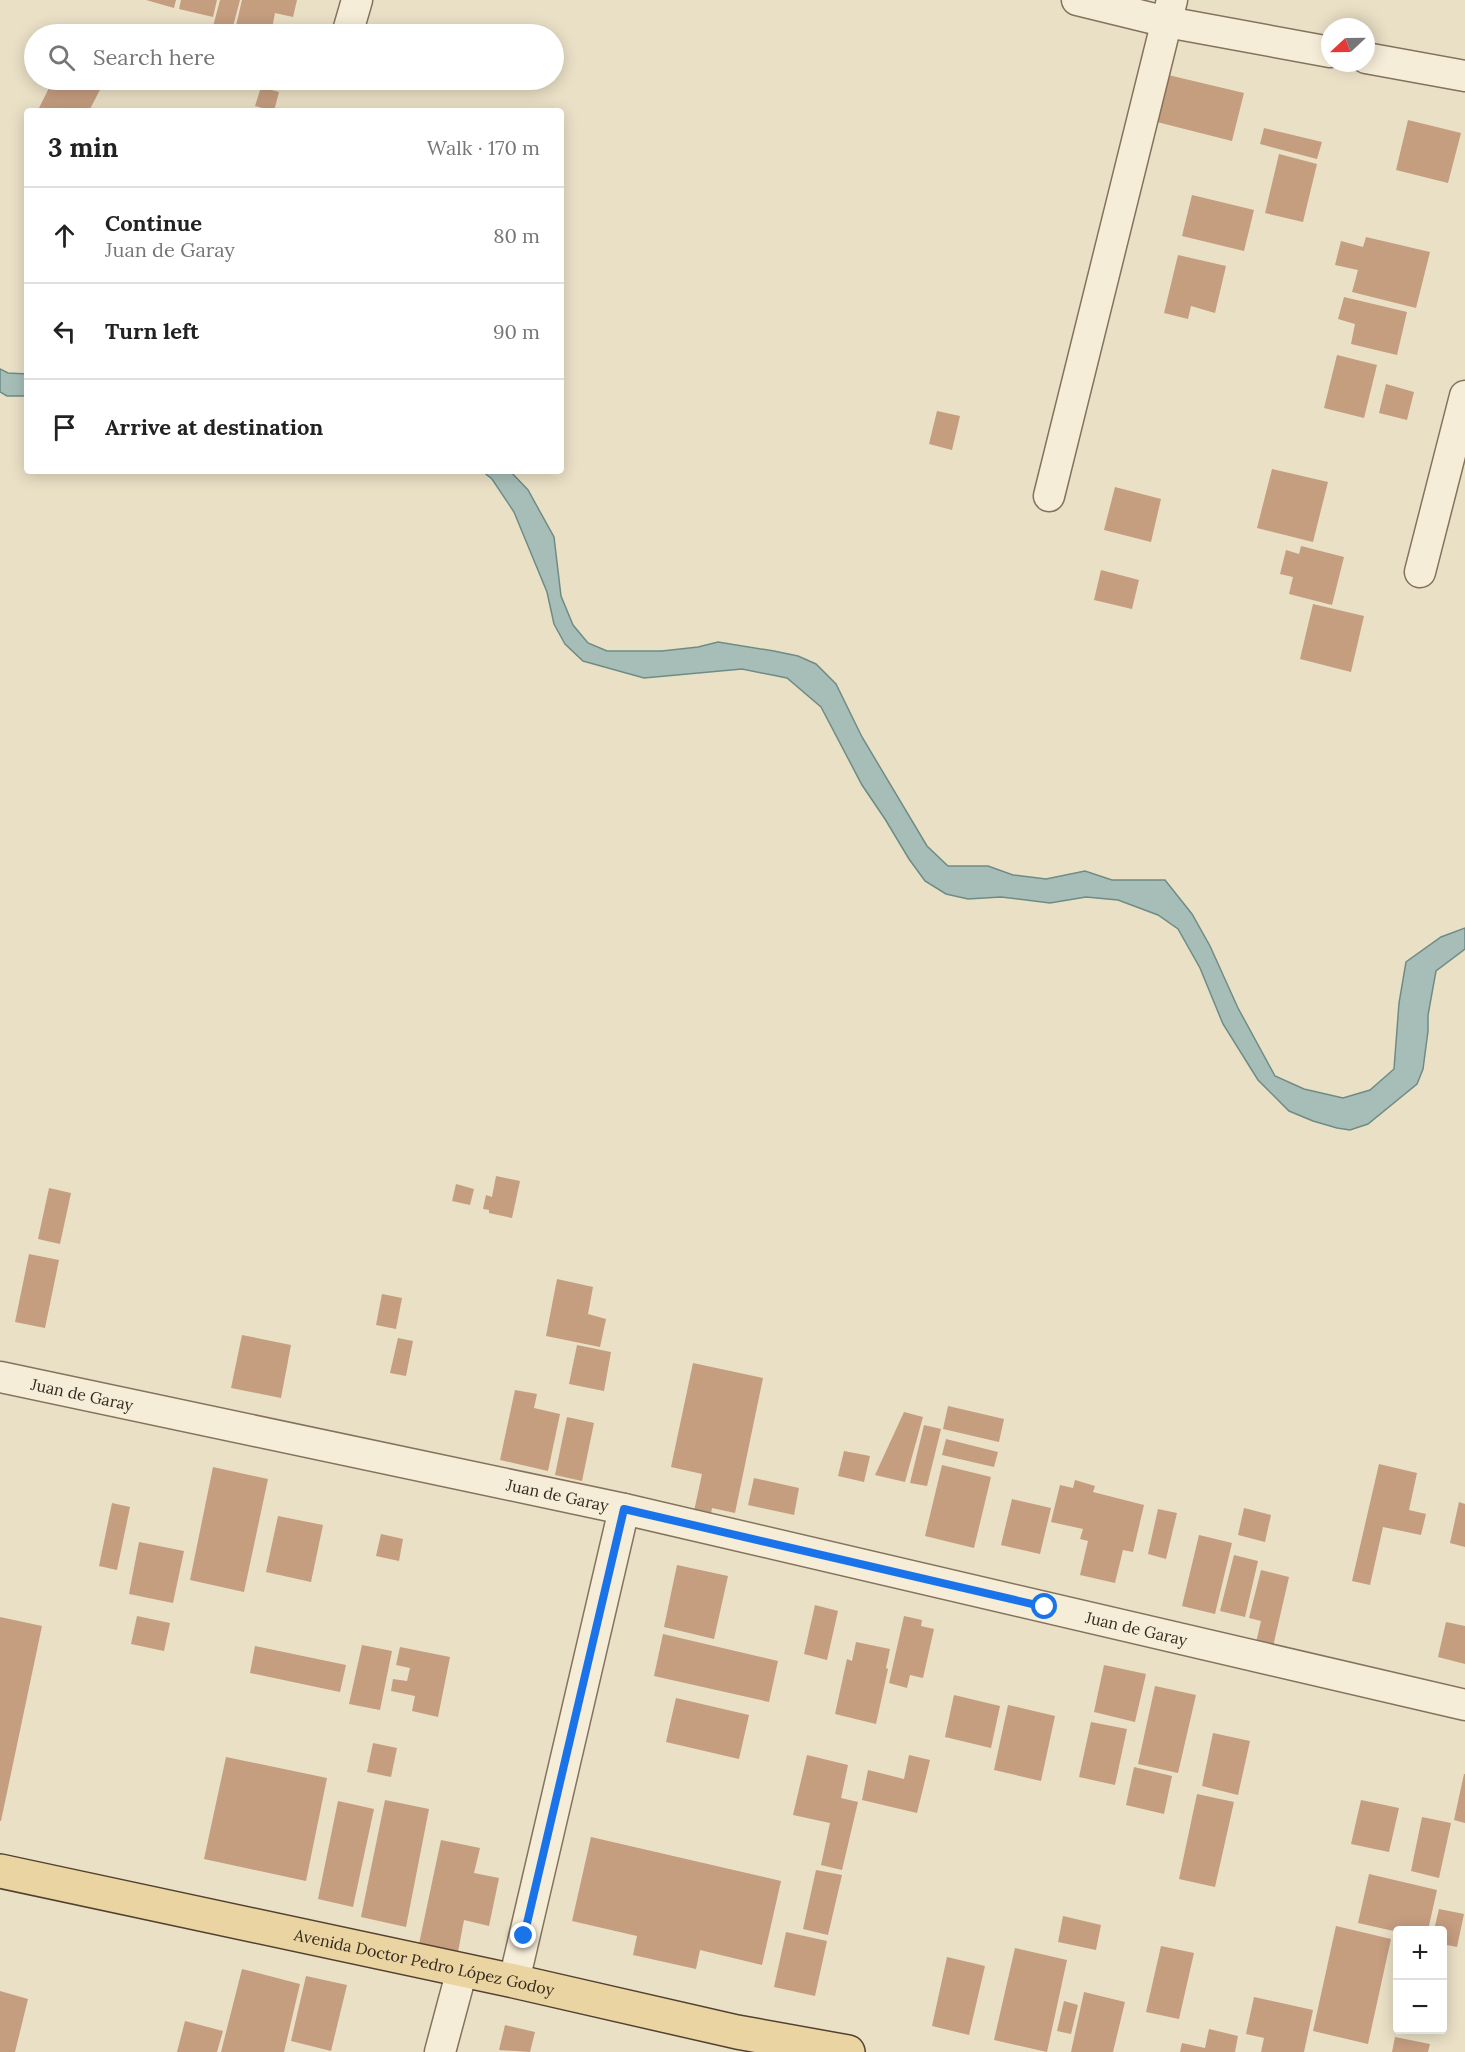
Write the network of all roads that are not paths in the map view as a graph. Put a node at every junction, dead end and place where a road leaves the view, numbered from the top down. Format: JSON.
{"nodes":[{"id":1,"x":357,"y":0,"type":"edge"},
{"id":2,"x":1077,"y":0,"type":"edge"},
{"id":3,"x":1169,"y":11,"type":"edge"},
{"id":4,"x":350,"y":24,"type":"edge"},
{"id":5,"x":1321,"y":50,"type":"edge"},
{"id":6,"x":1375,"y":60,"type":"edge"},
{"id":7,"x":1465,"y":76,"type":"edge"},
{"id":8,"x":1465,"y":396,"type":"edge"},
{"id":9,"x":1049,"y":496,"type":"dead end"},
{"id":10,"x":1420,"y":572,"type":"dead end"},
{"id":11,"x":0,"y":1377,"type":"edge"},
{"id":12,"x":624,"y":1509,"type":"junction"},
{"id":13,"x":1465,"y":1705,"type":"edge"},
{"id":14,"x":0,"y":1871,"type":"edge"},
{"id":15,"x":462,"y":1970,"type":"junction"},
{"id":16,"x":514,"y":1981,"type":"junction"},
{"id":17,"x":440,"y":2052,"type":"edge"},
{"id":18,"x":848,"y":2052,"type":"edge"}],
"edges":[{"from":1,"to":4,"type":"street"},
{"from":2,"to":3,"type":"street"},
{"from":3,"to":5,"type":"street"},
{"from":3,"to":9,"type":"street"},
{"from":6,"to":7,"type":"street"},
{"from":8,"to":10,"type":"street"},
{"from":11,"to":12,"type":"street","name":"Juan de Garay"},
{"from":12,"to":13,"type":"street","name":"Juan de Garay"},
{"from":12,"to":16,"type":"street"},
{"from":14,"to":15,"type":"main road","name":"Avenida Doctor Pedro López Godoy"},
{"from":15,"to":16,"type":"main road","name":"Avenida Doctor Pedro López Godoy"},
{"from":15,"to":17,"type":"street"},
{"from":16,"to":18,"type":"main road","name":"Avenida Doctor Pedro López Godoy"}]}
